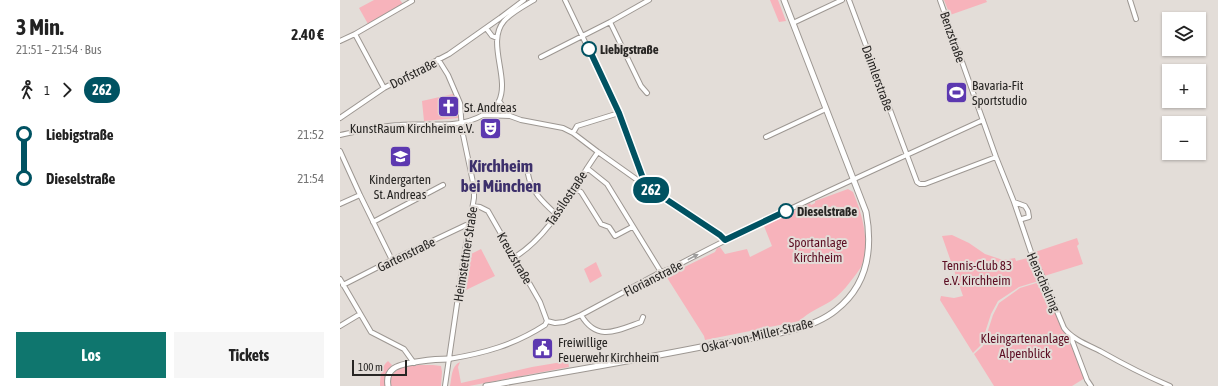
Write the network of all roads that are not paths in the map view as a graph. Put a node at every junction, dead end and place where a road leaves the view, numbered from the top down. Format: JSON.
{"nodes":[{"id":1,"x":524,"y":0,"type":"edge"},
{"id":2,"x":534,"y":0,"type":"edge"},
{"id":3,"x":565,"y":0,"type":"edge"},
{"id":4,"x":649,"y":0,"type":"edge"},
{"id":5,"x":784,"y":0,"type":"edge"},
{"id":6,"x":842,"y":0,"type":"edge"},
{"id":7,"x":849,"y":0,"type":"edge"},
{"id":8,"x":940,"y":0,"type":"edge"},
{"id":9,"x":1130,"y":0,"type":"edge"},
{"id":10,"x":412,"y":1,"type":"edge"},
{"id":11,"x":1136,"y":18,"type":"dead end"},
{"id":12,"x":502,"y":20,"type":"junction"},
{"id":13,"x":610,"y":22,"type":"junction"},
{"id":14,"x":793,"y":23,"type":"junction"},
{"id":15,"x":486,"y":28,"type":"junction"},
{"id":16,"x":355,"y":34,"type":"junction"},
{"id":17,"x":582,"y":36,"type":"junction"},
{"id":18,"x":497,"y":38,"type":"junction"},
{"id":19,"x":340,"y":41,"type":"edge"},
{"id":20,"x":541,"y":57,"type":"dead end"},
{"id":21,"x":438,"y":59,"type":"junction"},
{"id":22,"x":384,"y":88,"type":"junction"},
{"id":23,"x":647,"y":93,"type":"dead end"},
{"id":24,"x":499,"y":101,"type":"junction"},
{"id":25,"x":826,"y":109,"type":"junction"},
{"id":26,"x":619,"y":113,"type":"junction"},
{"id":27,"x":482,"y":115,"type":"junction"},
{"id":28,"x":510,"y":116,"type":"junction"},
{"id":29,"x":340,"y":118,"type":"edge"},
{"id":30,"x":983,"y":120,"type":"junction"},
{"id":31,"x":462,"y":122,"type":"junction"},
{"id":32,"x":572,"y":133,"type":"junction"},
{"id":33,"x":340,"y":135,"type":"edge"},
{"id":34,"x":766,"y":137,"type":"dead end"},
{"id":35,"x":340,"y":151,"type":"edge"},
{"id":36,"x":598,"y":152,"type":"junction"},
{"id":37,"x":907,"y":155,"type":"junction"},
{"id":38,"x":996,"y":157,"type":"junction"},
{"id":39,"x":587,"y":168,"type":"junction"},
{"id":40,"x":528,"y":174,"type":"dead end"},
{"id":41,"x":854,"y":179,"type":"junction"},
{"id":42,"x":643,"y":184,"type":"junction"},
{"id":43,"x":444,"y":185,"type":"dead end"},
{"id":44,"x":574,"y":188,"type":"junction"},
{"id":45,"x":360,"y":195,"type":"junction"},
{"id":46,"x":1014,"y":202,"type":"junction"},
{"id":47,"x":340,"y":204,"type":"edge"},
{"id":48,"x":474,"y":206,"type":"junction"},
{"id":49,"x":557,"y":216,"type":"junction"},
{"id":50,"x":1020,"y":219,"type":"junction"},
{"id":51,"x":373,"y":222,"type":"junction"},
{"id":52,"x":470,"y":225,"type":"junction"},
{"id":53,"x":632,"y":227,"type":"junction"},
{"id":54,"x":725,"y":240,"type":"junction"},
{"id":55,"x":515,"y":257,"type":"junction"},
{"id":56,"x":392,"y":260,"type":"junction"},
{"id":57,"x":661,"y":272,"type":"junction"},
{"id":58,"x":340,"y":279,"type":"edge"},
{"id":59,"x":343,"y":285,"type":"junction"},
{"id":60,"x":360,"y":314,"type":"junction"},
{"id":61,"x":581,"y":315,"type":"junction"},
{"id":62,"x":643,"y":317,"type":"dead end"},
{"id":63,"x":547,"y":321,"type":"junction"},
{"id":64,"x":340,"y":326,"type":"edge"},
{"id":65,"x":1070,"y":334,"type":"junction"},
{"id":66,"x":408,"y":355,"type":"junction"},
{"id":67,"x":449,"y":359,"type":"junction"},
{"id":68,"x":414,"y":363,"type":"junction"},
{"id":69,"x":407,"y":364,"type":"junction"},
{"id":70,"x":388,"y":386,"type":"edge"},
{"id":71,"x":445,"y":386,"type":"edge"},
{"id":72,"x":486,"y":386,"type":"edge"},
{"id":73,"x":1091,"y":386,"type":"edge"},
{"id":74,"x":1170,"y":386,"type":"edge"}],
"edges":[{"from":1,"to":12,"type":"street","name":"Dorfstraße"},
{"from":2,"to":12,"type":"street"},
{"from":3,"to":17,"type":"street"},
{"from":4,"to":13,"type":"street"},
{"from":5,"to":14,"type":"main road","name":"Oskar-von-Miller-Straße"},
{"from":6,"to":14,"type":"street"},
{"from":7,"to":37,"type":"street","name":"Daimlerstraße"},
{"from":8,"to":30,"type":"street","name":"Benzstraße"},
{"from":9,"to":11,"type":"street"},
{"from":10,"to":16,"type":"street"},
{"from":12,"to":15,"type":"street","name":"Dorfstraße"},
{"from":12,"to":18,"type":"street"},
{"from":13,"to":17,"type":"street"},
{"from":13,"to":23,"type":"street"},
{"from":14,"to":25,"type":"main road","name":"Oskar-von-Miller-Straße"},
{"from":15,"to":18,"type":"street"},
{"from":15,"to":21,"type":"street","name":"Dorfstraße"},
{"from":16,"to":19,"type":"street"},
{"from":16,"to":22,"type":"street"},
{"from":17,"to":20,"type":"street"},
{"from":17,"to":26,"type":"street"},
{"from":18,"to":24,"type":"street"},
{"from":21,"to":22,"type":"street","name":"Dorfstraße"},
{"from":21,"to":31,"type":"street","name":"Heimstettner Straße"},
{"from":22,"to":29,"type":"street","name":"Dorfstraße"},
{"from":24,"to":27,"type":"street"},
{"from":24,"to":28,"type":"street"},
{"from":25,"to":34,"type":"street"},
{"from":25,"to":41,"type":"main road","name":"Oskar-von-Miller-Straße"},
{"from":26,"to":32,"type":"street"},
{"from":26,"to":42,"type":"street"},
{"from":27,"to":28,"type":"street"},
{"from":27,"to":31,"type":"street"},
{"from":28,"to":32,"type":"street"},
{"from":30,"to":37,"type":"street"},
{"from":30,"to":38,"type":"street","name":"Henschelring"},
{"from":31,"to":33,"type":"street"},
{"from":31,"to":48,"type":"street","name":"Heimstettner Straße"},
{"from":32,"to":36,"type":"street"},
{"from":35,"to":45,"type":"street"},
{"from":36,"to":39,"type":"street","name":"Tassilostraße"},
{"from":36,"to":42,"type":"street"},
{"from":37,"to":38,"type":"street"},
{"from":37,"to":41,"type":"street"},
{"from":38,"to":46,"type":"street","name":"Henschelring"},
{"from":39,"to":44,"type":"street","name":"Tassilostraße"},
{"from":39,"to":53,"type":"street"},
{"from":40,"to":49,"type":"street"},
{"from":41,"to":54,"type":"street","name":"Florianstraße"},
{"from":41,"to":72,"type":"main road","name":"Oskar-von-Miller-Straße"},
{"from":42,"to":54,"type":"street"},
{"from":43,"to":51,"type":"street"},
{"from":44,"to":49,"type":"street","name":"Tassilostraße"},
{"from":44,"to":53,"type":"street"},
{"from":45,"to":47,"type":"street"},
{"from":45,"to":51,"type":"street"},
{"from":46,"to":50,"type":"street","name":"Henschelring"},
{"from":46,"to":50,"type":"street","name":"Henschelring"},
{"from":48,"to":52,"type":"street","name":"Heimstettner Straße"},
{"from":48,"to":55,"type":"street","name":"Kreuzstraße"},
{"from":49,"to":55,"type":"street","name":"Tassilostraße"},
{"from":50,"to":65,"type":"street","name":"Henschelring"},
{"from":51,"to":56,"type":"street"},
{"from":52,"to":56,"type":"street","name":"Gartenstraße"},
{"from":52,"to":67,"type":"street","name":"Heimstettner Straße"},
{"from":53,"to":57,"type":"street"},
{"from":57,"to":54,"type":"street","name":"Florianstraße","one_way":true},
{"from":55,"to":63,"type":"street","name":"Kreuzstraße"},
{"from":56,"to":59,"type":"street","name":"Gartenstraße"},
{"from":57,"to":61,"type":"street","name":"Florianstraße"},
{"from":58,"to":59,"type":"street"},
{"from":59,"to":60,"type":"street"},
{"from":60,"to":64,"type":"street"},
{"from":60,"to":66,"type":"street"},
{"from":61,"to":62,"type":"street"},
{"from":61,"to":63,"type":"street","name":"Florianstraße"},
{"from":63,"to":67,"type":"street"},
{"from":65,"to":73,"type":"street"},
{"from":65,"to":74,"type":"street","name":"Henschelring"},
{"from":66,"to":68,"type":"street"},
{"from":66,"to":69,"type":"street"},
{"from":67,"to":68,"type":"main road"},
{"from":67,"to":71,"type":"street","name":"Heimstettner Straße"},
{"from":68,"to":69,"type":"main road"},
{"from":69,"to":70,"type":"main road"}]}
